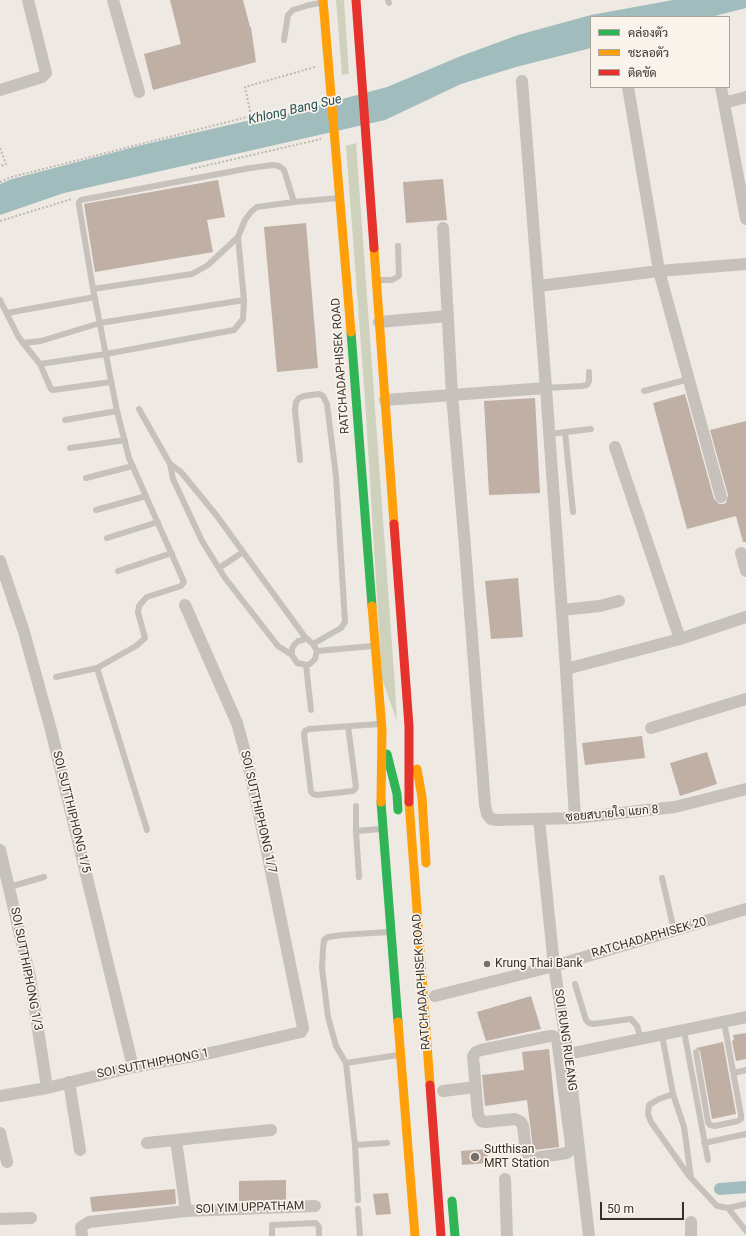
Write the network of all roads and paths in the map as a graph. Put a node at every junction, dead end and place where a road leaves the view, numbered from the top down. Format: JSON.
{"nodes":[{"id":1,"x":28,"y":0,"type":"edge"},
{"id":2,"x":113,"y":0,"type":"edge"},
{"id":3,"x":356,"y":0,"type":"edge"},
{"id":4,"x":323,"y":1,"type":"edge"},
{"id":5,"x":284,"y":40,"type":"dead end"},
{"id":6,"x":316,"y":67,"type":"dead end"},
{"id":7,"x":522,"y":81,"type":"dead end"},
{"id":8,"x":628,"y":88,"type":"edge"},
{"id":9,"x":721,"y":88,"type":"edge"},
{"id":10,"x":0,"y":90,"type":"edge"},
{"id":11,"x":139,"y":92,"type":"dead end"},
{"id":12,"x":746,"y":97,"type":"edge"},
{"id":13,"x":724,"y":103,"type":"junction"},
{"id":14,"x":0,"y":148,"type":"edge"},
{"id":15,"x":0,"y":166,"type":"edge"},
{"id":16,"x":0,"y":182,"type":"edge"},
{"id":17,"x":340,"y":198,"type":"junction"},
{"id":18,"x":294,"y":202,"type":"junction"},
{"id":19,"x":746,"y":219,"type":"edge"},
{"id":20,"x":443,"y":228,"type":"dead end"},
{"id":21,"x":238,"y":237,"type":"junction"},
{"id":22,"x":398,"y":246,"type":"dead end"},
{"id":23,"x":746,"y":264,"type":"edge"},
{"id":24,"x":659,"y":271,"type":"junction"},
{"id":25,"x":376,"y":281,"type":"junction"},
{"id":26,"x":538,"y":286,"type":"junction"},
{"id":27,"x":93,"y":289,"type":"junction"},
{"id":28,"x":95,"y":297,"type":"junction"},
{"id":29,"x":0,"y":300,"type":"edge"},
{"id":30,"x":244,"y":300,"type":"junction"},
{"id":31,"x":7,"y":313,"type":"junction"},
{"id":32,"x":448,"y":316,"type":"junction"},
{"id":33,"x":379,"y":322,"type":"junction"},
{"id":34,"x":100,"y":323,"type":"junction"},
{"id":35,"x":23,"y":343,"type":"junction"},
{"id":36,"x":106,"y":354,"type":"junction"},
{"id":37,"x":40,"y":364,"type":"junction"},
{"id":38,"x":589,"y":372,"type":"dead end"},
{"id":39,"x":689,"y":379,"type":"junction"},
{"id":40,"x":111,"y":382,"type":"junction"},
{"id":41,"x":546,"y":388,"type":"junction"},
{"id":42,"x":644,"y":391,"type":"dead end"},
{"id":43,"x":452,"y":395,"type":"junction"},
{"id":44,"x":385,"y":400,"type":"junction"},
{"id":45,"x":139,"y":409,"type":"dead end"},
{"id":46,"x":117,"y":411,"type":"junction"},
{"id":47,"x":65,"y":420,"type":"dead end"},
{"id":48,"x":591,"y":429,"type":"dead end"},
{"id":49,"x":565,"y":432,"type":"junction"},
{"id":50,"x":549,"y":434,"type":"junction"},
{"id":51,"x":125,"y":440,"type":"junction"},
{"id":52,"x":615,"y":447,"type":"dead end"},
{"id":53,"x":70,"y":448,"type":"dead end"},
{"id":54,"x":300,"y":460,"type":"dead end"},
{"id":55,"x":170,"y":464,"type":"junction"},
{"id":56,"x":133,"y":466,"type":"junction"},
{"id":57,"x":86,"y":478,"type":"dead end"},
{"id":58,"x":146,"y":496,"type":"junction"},
{"id":59,"x":722,"y":497,"type":"dead end"},
{"id":60,"x":96,"y":510,"type":"dead end"},
{"id":61,"x":573,"y":512,"type":"dead end"},
{"id":62,"x":158,"y":522,"type":"junction"},
{"id":63,"x":107,"y":538,"type":"dead end"},
{"id":64,"x":243,"y":552,"type":"junction"},
{"id":65,"x":172,"y":553,"type":"junction"},
{"id":66,"x":741,"y":553,"type":"dead end"},
{"id":67,"x":0,"y":561,"type":"edge"},
{"id":68,"x":219,"y":568,"type":"junction"},
{"id":69,"x":118,"y":571,"type":"dead end"},
{"id":70,"x":746,"y":571,"type":"edge"},
{"id":71,"x":619,"y":601,"type":"dead end"},
{"id":72,"x":185,"y":605,"type":"dead end"},
{"id":73,"x":562,"y":610,"type":"junction"},
{"id":74,"x":746,"y":617,"type":"edge"},
{"id":75,"x":305,"y":637,"type":"junction"},
{"id":76,"x":680,"y":639,"type":"junction"},
{"id":77,"x":313,"y":644,"type":"junction"},
{"id":78,"x":375,"y":646,"type":"junction"},
{"id":79,"x":317,"y":651,"type":"junction"},
{"id":80,"x":292,"y":655,"type":"junction"},
{"id":81,"x":306,"y":665,"type":"junction"},
{"id":82,"x":97,"y":668,"type":"junction"},
{"id":83,"x":566,"y":669,"type":"junction"},
{"id":84,"x":56,"y":677,"type":"dead end"},
{"id":85,"x":746,"y":699,"type":"edge"},
{"id":86,"x":311,"y":710,"type":"dead end"},
{"id":87,"x":348,"y":726,"type":"junction"},
{"id":88,"x":409,"y":726,"type":"junction"},
{"id":89,"x":381,"y":727,"type":"junction"},
{"id":90,"x":651,"y":728,"type":"dead end"},
{"id":91,"x":746,"y":789,"type":"edge"},
{"id":92,"x":356,"y":806,"type":"dead end"},
{"id":93,"x":398,"y":817,"type":"dead end"},
{"id":94,"x":575,"y":818,"type":"junction"},
{"id":95,"x":539,"y":819,"type":"junction"},
{"id":96,"x":382,"y":829,"type":"junction"},
{"id":97,"x":147,"y":830,"type":"dead end"},
{"id":98,"x":356,"y":831,"type":"junction"},
{"id":99,"x":0,"y":850,"type":"edge"},
{"id":100,"x":426,"y":868,"type":"dead end"},
{"id":101,"x":44,"y":876,"type":"dead end"},
{"id":102,"x":359,"y":877,"type":"dead end"},
{"id":103,"x":662,"y":878,"type":"dead end"},
{"id":104,"x":9,"y":887,"type":"junction"},
{"id":105,"x":746,"y":909,"type":"edge"},
{"id":106,"x":674,"y":930,"type":"junction"},
{"id":107,"x":391,"y":932,"type":"junction"},
{"id":108,"x":554,"y":966,"type":"junction"},
{"id":109,"x":575,"y":984,"type":"dead end"},
{"id":110,"x":435,"y":996,"type":"dead end"},
{"id":111,"x":746,"y":1017,"type":"edge"},
{"id":112,"x":724,"y":1022,"type":"junction"},
{"id":113,"x":303,"y":1028,"type":"joint"},
{"id":114,"x":684,"y":1031,"type":"junction"},
{"id":115,"x":662,"y":1035,"type":"junction"},
{"id":116,"x":641,"y":1039,"type":"junction"},
{"id":117,"x":696,"y":1052,"type":"dead end"},
{"id":118,"x":401,"y":1054,"type":"junction"},
{"id":119,"x":568,"y":1054,"type":"junction"},
{"id":120,"x":346,"y":1063,"type":"junction"},
{"id":121,"x":133,"y":1066,"type":"junction"},
{"id":122,"x":746,"y":1070,"type":"edge"},
{"id":123,"x":734,"y":1073,"type":"junction"},
{"id":124,"x":69,"y":1082,"type":"junction"},
{"id":125,"x":476,"y":1087,"type":"junction"},
{"id":126,"x":47,"y":1088,"type":"junction"},
{"id":127,"x":443,"y":1091,"type":"dead end"},
{"id":128,"x":673,"y":1094,"type":"junction"},
{"id":129,"x":0,"y":1096,"type":"edge"},
{"id":130,"x":271,"y":1130,"type":"dead end"},
{"id":131,"x":0,"y":1133,"type":"edge"},
{"id":132,"x":746,"y":1134,"type":"edge"},
{"id":133,"x":176,"y":1140,"type":"junction"},
{"id":134,"x":147,"y":1143,"type":"dead end"},
{"id":135,"x":387,"y":1143,"type":"dead end"},
{"id":136,"x":704,"y":1143,"type":"junction"},
{"id":137,"x":355,"y":1144,"type":"junction"},
{"id":138,"x":80,"y":1150,"type":"dead end"},
{"id":139,"x":708,"y":1160,"type":"dead end"},
{"id":140,"x":7,"y":1162,"type":"dead end"},
{"id":141,"x":691,"y":1178,"type":"junction"},
{"id":142,"x":505,"y":1179,"type":"dead end"},
{"id":143,"x":451,"y":1190,"type":"dead end"},
{"id":144,"x":358,"y":1200,"type":"dead end"},
{"id":145,"x":746,"y":1204,"type":"edge"},
{"id":146,"x":315,"y":1206,"type":"dead end"},
{"id":147,"x":728,"y":1208,"type":"junction"},
{"id":148,"x":358,"y":1209,"type":"dead end"},
{"id":149,"x":186,"y":1211,"type":"junction"},
{"id":150,"x":31,"y":1218,"type":"dead end"},
{"id":151,"x":0,"y":1219,"type":"edge"},
{"id":152,"x":690,"y":1222,"type":"dead end"},
{"id":153,"x":746,"y":1232,"type":"edge"},
{"id":154,"x":82,"y":1236,"type":"edge"},
{"id":155,"x":272,"y":1236,"type":"edge"},
{"id":156,"x":319,"y":1236,"type":"edge"},
{"id":157,"x":360,"y":1236,"type":"edge"},
{"id":158,"x":415,"y":1236,"type":"edge"},
{"id":159,"x":441,"y":1236,"type":"edge"},
{"id":160,"x":455,"y":1236,"type":"edge"},
{"id":161,"x":507,"y":1236,"type":"edge"},
{"id":162,"x":590,"y":1236,"type":"edge"},
{"id":163,"x":691,"y":1236,"type":"edge"}],
"edges":[{"from":1,"to":10,"type":"street"},
{"from":2,"to":11,"type":"street"},
{"from":3,"to":25,"type":"main road","name":"RATCHADAPHISEK ROAD"},
{"from":4,"to":5,"type":"lane"},
{"from":4,"to":17,"type":"main road","name":"RATCHADAPHISEK ROAD"},
{"from":6,"to":16,"type":"path"},
{"from":7,"to":26,"type":"street"},
{"from":8,"to":24,"type":"street"},
{"from":9,"to":13,"type":"street"},
{"from":12,"to":13,"type":"street"},
{"from":13,"to":19,"type":"street"},
{"from":14,"to":15,"type":"path"},
{"from":17,"to":18,"type":"lane"},
{"from":17,"to":78,"type":"main road","name":"RATCHADAPHISEK ROAD"},
{"from":18,"to":21,"type":"lane"},
{"from":18,"to":27,"type":"lane"},
{"from":20,"to":32,"type":"street"},
{"from":21,"to":27,"type":"lane"},
{"from":21,"to":30,"type":"lane"},
{"from":22,"to":25,"type":"lane"},
{"from":23,"to":24,"type":"street"},
{"from":24,"to":26,"type":"street"},
{"from":24,"to":39,"type":"street"},
{"from":25,"to":33,"type":"main road","name":"RATCHADAPHISEK ROAD"},
{"from":26,"to":41,"type":"street"},
{"from":27,"to":28,"type":"lane"},
{"from":28,"to":31,"type":"lane"},
{"from":28,"to":34,"type":"lane"},
{"from":29,"to":31,"type":"lane"},
{"from":30,"to":34,"type":"lane"},
{"from":30,"to":36,"type":"lane"},
{"from":31,"to":35,"type":"lane"},
{"from":32,"to":33,"type":"street"},
{"from":32,"to":43,"type":"street"},
{"from":33,"to":44,"type":"main road","name":"RATCHADAPHISEK ROAD"},
{"from":34,"to":35,"type":"lane"},
{"from":34,"to":36,"type":"lane"},
{"from":35,"to":37,"type":"lane"},
{"from":36,"to":37,"type":"lane"},
{"from":36,"to":40,"type":"lane"},
{"from":37,"to":40,"type":"lane"},
{"from":38,"to":41,"type":"lane"},
{"from":39,"to":42,"type":"lane"},
{"from":39,"to":59,"type":"street"},
{"from":40,"to":46,"type":"lane"},
{"from":41,"to":43,"type":"street"},
{"from":41,"to":50,"type":"street"},
{"from":43,"to":44,"type":"street"},
{"from":43,"to":95,"type":"street","name":"ซอยสบายใจ แยก 8"},
{"from":44,"to":88,"type":"main road","name":"RATCHADAPHISEK ROAD"},
{"from":45,"to":55,"type":"lane"},
{"from":46,"to":47,"type":"lane"},
{"from":46,"to":51,"type":"lane"},
{"from":48,"to":49,"type":"lane"},
{"from":49,"to":50,"type":"lane"},
{"from":49,"to":61,"type":"lane"},
{"from":50,"to":73,"type":"street"},
{"from":51,"to":53,"type":"lane"},
{"from":51,"to":56,"type":"lane"},
{"from":52,"to":76,"type":"street"},
{"from":54,"to":77,"type":"lane"},
{"from":55,"to":64,"type":"lane"},
{"from":55,"to":68,"type":"lane"},
{"from":56,"to":57,"type":"lane"},
{"from":56,"to":58,"type":"lane"},
{"from":58,"to":60,"type":"lane"},
{"from":58,"to":62,"type":"lane"},
{"from":62,"to":63,"type":"lane"},
{"from":62,"to":65,"type":"lane"},
{"from":64,"to":68,"type":"lane"},
{"from":64,"to":75,"type":"lane"},
{"from":65,"to":69,"type":"lane"},
{"from":65,"to":82,"type":"lane"},
{"from":66,"to":70,"type":"street"},
{"from":67,"to":121,"type":"street","name":"SOI SUTTHIPHONG 1/5"},
{"from":68,"to":80,"type":"lane"},
{"from":71,"to":73,"type":"street"},
{"from":72,"to":113,"type":"street","name":"SOI SUTTHIPHONG 1/7"},
{"from":73,"to":83,"type":"street"},
{"from":74,"to":76,"type":"street"},
{"from":75,"to":77,"type":"lane"},
{"from":75,"to":80,"type":"lane"},
{"from":76,"to":83,"type":"street"},
{"from":77,"to":79,"type":"lane"},
{"from":78,"to":79,"type":"lane"},
{"from":78,"to":89,"type":"main road","name":"RATCHADAPHISEK ROAD"},
{"from":79,"to":81,"type":"lane"},
{"from":80,"to":81,"type":"lane"},
{"from":81,"to":86,"type":"lane"},
{"from":82,"to":84,"type":"lane"},
{"from":82,"to":97,"type":"lane"},
{"from":83,"to":94,"type":"street"},
{"from":85,"to":90,"type":"street"},
{"from":87,"to":87,"type":"lane"},
{"from":87,"to":89,"type":"lane"},
{"from":88,"to":100,"type":"main road","name":"RATCHADAPHISEK ROAD"},
{"from":88,"to":159,"type":"main road","name":"RATCHADAPHISEK ROAD"},
{"from":89,"to":93,"type":"main road","name":"RATCHADAPHISEK ROAD"},
{"from":89,"to":96,"type":"main road","name":"RATCHADAPHISEK ROAD"},
{"from":91,"to":94,"type":"street","name":"ซอยสบายใจ แยก 8"},
{"from":92,"to":98,"type":"lane"},
{"from":94,"to":95,"type":"street","name":"ซอยสบายใจ แยก 8"},
{"from":95,"to":108,"type":"street","name":"SOI RUNG RUEANG"},
{"from":96,"to":98,"type":"lane"},
{"from":96,"to":107,"type":"main road","name":"RATCHADAPHISEK ROAD"},
{"from":98,"to":102,"type":"lane"},
{"from":99,"to":104,"type":"street","name":"SOI SUTTHIPHONG 1/3"},
{"from":101,"to":104,"type":"lane"},
{"from":103,"to":106,"type":"lane"},
{"from":104,"to":126,"type":"street","name":"SOI SUTTHIPHONG 1/3"},
{"from":105,"to":106,"type":"street","name":"RATCHADAPHISEK 20"},
{"from":106,"to":108,"type":"street","name":"RATCHADAPHISEK 20"},
{"from":107,"to":118,"type":"main road","name":"RATCHADAPHISEK ROAD"},
{"from":107,"to":120,"type":"lane"},
{"from":108,"to":110,"type":"street","name":"RATCHADAPHISEK 20"},
{"from":108,"to":119,"type":"street","name":"SOI RUNG RUEANG"},
{"from":109,"to":116,"type":"lane"},
{"from":111,"to":112,"type":"street"},
{"from":112,"to":114,"type":"street"},
{"from":112,"to":123,"type":"lane"},
{"from":113,"to":121,"type":"street","name":"SOI SUTTHIPHONG 1"},
{"from":114,"to":115,"type":"street"},
{"from":114,"to":136,"type":"lane"},
{"from":115,"to":116,"type":"street"},
{"from":115,"to":128,"type":"lane"},
{"from":116,"to":119,"type":"street"},
{"from":117,"to":123,"type":"lane"},
{"from":118,"to":120,"type":"lane"},
{"from":118,"to":158,"type":"main road","name":"RATCHADAPHISEK ROAD"},
{"from":119,"to":162,"type":"street","name":"SOI RUNG RUEANG"},
{"from":120,"to":137,"type":"lane"},
{"from":121,"to":124,"type":"street","name":"SOI SUTTHIPHONG 1"},
{"from":122,"to":123,"type":"lane"},
{"from":124,"to":126,"type":"street","name":"SOI SUTTHIPHONG 1"},
{"from":124,"to":138,"type":"street"},
{"from":125,"to":125,"type":"street"},
{"from":125,"to":127,"type":"street"},
{"from":126,"to":129,"type":"street","name":"SOI SUTTHIPHONG 1"},
{"from":128,"to":141,"type":"lane"},
{"from":128,"to":141,"type":"lane"},
{"from":130,"to":133,"type":"street"},
{"from":131,"to":140,"type":"street"},
{"from":132,"to":136,"type":"lane"},
{"from":133,"to":134,"type":"street"},
{"from":133,"to":149,"type":"street","name":"SOI YIM UPPATHAM"},
{"from":135,"to":137,"type":"lane"},
{"from":136,"to":139,"type":"lane"},
{"from":137,"to":144,"type":"lane"},
{"from":141,"to":147,"type":"lane"},
{"from":142,"to":161,"type":"street"},
{"from":143,"to":160,"type":"main road"},
{"from":145,"to":147,"type":"lane"},
{"from":146,"to":149,"type":"street","name":"SOI YIM UPPATHAM"},
{"from":147,"to":153,"type":"lane"},
{"from":148,"to":157,"type":"lane"},
{"from":149,"to":154,"type":"street","name":"SOI YIM UPPATHAM"},
{"from":150,"to":151,"type":"street"},
{"from":152,"to":163,"type":"street"},
{"from":155,"to":156,"type":"lane"}]}
